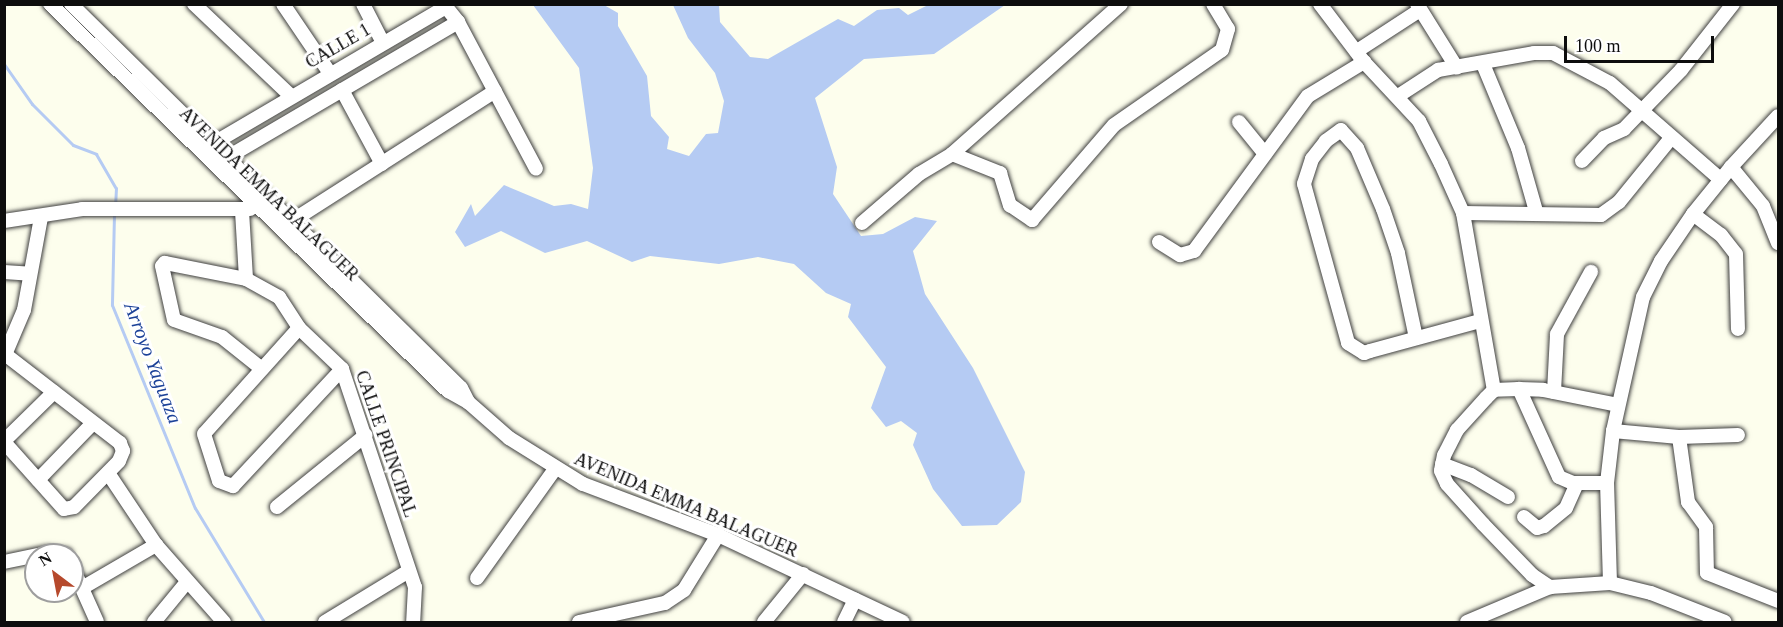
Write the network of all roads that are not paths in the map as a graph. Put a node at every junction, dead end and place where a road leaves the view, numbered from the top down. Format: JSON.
{"nodes":[{"id":1,"x":50,"y":4,"type":"edge"},
{"id":2,"x":71,"y":4,"type":"edge"},
{"id":3,"x":194,"y":4,"type":"edge"},
{"id":4,"x":284,"y":4,"type":"edge"},
{"id":5,"x":363,"y":4,"type":"edge"},
{"id":6,"x":1121,"y":4,"type":"edge"},
{"id":7,"x":1213,"y":4,"type":"edge"},
{"id":8,"x":1320,"y":4,"type":"edge"},
{"id":9,"x":1733,"y":4,"type":"edge"},
{"id":10,"x":1419,"y":7,"type":"edge"},
{"id":11,"x":458,"y":22,"type":"junction"},
{"id":12,"x":88,"y":31,"type":"junction"},
{"id":13,"x":382,"y":41,"type":"junction"},
{"id":14,"x":1361,"y":57,"type":"junction"},
{"id":15,"x":1483,"y":64,"type":"junction"},
{"id":16,"x":1457,"y":68,"type":"junction"},
{"id":17,"x":329,"y":72,"type":"junction"},
{"id":18,"x":342,"y":90,"type":"junction"},
{"id":19,"x":495,"y":91,"type":"junction"},
{"id":20,"x":290,"y":95,"type":"junction"},
{"id":21,"x":1398,"y":96,"type":"junction"},
{"id":22,"x":1640,"y":110,"type":"junction"},
{"id":23,"x":1779,"y":117,"type":"edge"},
{"id":24,"x":1239,"y":122,"type":"dead end"},
{"id":25,"x":1671,"y":138,"type":"junction"},
{"id":26,"x":214,"y":143,"type":"junction"},
{"id":27,"x":952,"y":154,"type":"junction"},
{"id":28,"x":1265,"y":154,"type":"junction"},
{"id":29,"x":228,"y":158,"type":"junction"},
{"id":30,"x":1582,"y":161,"type":"dead end"},
{"id":31,"x":382,"y":164,"type":"junction"},
{"id":32,"x":1731,"y":167,"type":"junction"},
{"id":33,"x":536,"y":169,"type":"dead end"},
{"id":34,"x":1721,"y":180,"type":"junction"},
{"id":35,"x":272,"y":201,"type":"junction"},
{"id":36,"x":256,"y":208,"type":"junction"},
{"id":37,"x":242,"y":211,"type":"junction"},
{"id":38,"x":1536,"y":211,"type":"junction"},
{"id":39,"x":1462,"y":213,"type":"junction"},
{"id":40,"x":1694,"y":214,"type":"junction"},
{"id":41,"x":41,"y":217,"type":"junction"},
{"id":42,"x":4,"y":221,"type":"edge"},
{"id":43,"x":292,"y":221,"type":"junction"},
{"id":44,"x":862,"y":223,"type":"dead end"},
{"id":45,"x":1159,"y":242,"type":"dead end"},
{"id":46,"x":1779,"y":243,"type":"edge"},
{"id":47,"x":4,"y":272,"type":"edge"},
{"id":48,"x":1591,"y":272,"type":"dead end"},
{"id":49,"x":30,"y":274,"type":"junction"},
{"id":50,"x":246,"y":279,"type":"junction"},
{"id":51,"x":1480,"y":321,"type":"junction"},
{"id":52,"x":299,"y":328,"type":"junction"},
{"id":53,"x":1738,"y":329,"type":"dead end"},
{"id":54,"x":1416,"y":338,"type":"junction"},
{"id":55,"x":7,"y":350,"type":"edge"},
{"id":56,"x":262,"y":369,"type":"junction"},
{"id":57,"x":342,"y":369,"type":"junction"},
{"id":58,"x":1519,"y":389,"type":"junction"},
{"id":59,"x":1494,"y":390,"type":"junction"},
{"id":60,"x":54,"y":392,"type":"junction"},
{"id":61,"x":1554,"y":392,"type":"junction"},
{"id":62,"x":468,"y":402,"type":"junction"},
{"id":63,"x":1618,"y":405,"type":"junction"},
{"id":64,"x":93,"y":423,"type":"junction"},
{"id":65,"x":1612,"y":431,"type":"junction"},
{"id":66,"x":366,"y":435,"type":"junction"},
{"id":67,"x":1738,"y":435,"type":"dead end"},
{"id":68,"x":1679,"y":437,"type":"junction"},
{"id":69,"x":4,"y":442,"type":"edge"},
{"id":70,"x":1442,"y":464,"type":"junction"},
{"id":71,"x":555,"y":469,"type":"junction"},
{"id":72,"x":108,"y":473,"type":"junction"},
{"id":73,"x":38,"y":480,"type":"junction"},
{"id":74,"x":1577,"y":483,"type":"junction"},
{"id":75,"x":1607,"y":483,"type":"junction"},
{"id":76,"x":1508,"y":497,"type":"dead end"},
{"id":77,"x":277,"y":507,"type":"dead end"},
{"id":78,"x":1524,"y":517,"type":"dead end"},
{"id":79,"x":718,"y":536,"type":"junction"},
{"id":80,"x":156,"y":545,"type":"junction"},
{"id":81,"x":24,"y":558,"type":"edge"},
{"id":82,"x":4,"y":562,"type":"edge"},
{"id":83,"x":410,"y":571,"type":"junction"},
{"id":84,"x":803,"y":574,"type":"junction"},
{"id":85,"x":477,"y":578,"type":"dead end"},
{"id":86,"x":186,"y":583,"type":"junction"},
{"id":87,"x":1610,"y":583,"type":"junction"},
{"id":88,"x":84,"y":587,"type":"edge"},
{"id":89,"x":1550,"y":587,"type":"junction"},
{"id":90,"x":84,"y":593,"type":"edge"},
{"id":91,"x":855,"y":599,"type":"junction"},
{"id":92,"x":1779,"y":601,"type":"edge"},
{"id":93,"x":97,"y":622,"type":"edge"},
{"id":94,"x":154,"y":622,"type":"edge"},
{"id":95,"x":224,"y":622,"type":"edge"},
{"id":96,"x":325,"y":622,"type":"edge"},
{"id":97,"x":413,"y":622,"type":"edge"},
{"id":98,"x":579,"y":622,"type":"edge"},
{"id":99,"x":764,"y":622,"type":"edge"},
{"id":100,"x":844,"y":622,"type":"edge"},
{"id":101,"x":903,"y":622,"type":"edge"},
{"id":102,"x":1467,"y":622,"type":"edge"},
{"id":103,"x":1725,"y":622,"type":"edge"}],
"edges":[{"from":1,"to":12,"type":"street","name":"AVENIDA EMMA BALAGUER"},
{"from":2,"to":12,"type":"street","name":"AVENIDA EMMA BALAGUER"},
{"from":3,"to":20,"type":"street"},
{"from":4,"to":17,"type":"street"},
{"from":5,"to":13,"type":"street"},
{"from":6,"to":27,"type":"street"},
{"from":7,"to":27,"type":"street"},
{"from":8,"to":14,"type":"street"},
{"from":9,"to":22,"type":"street"},
{"from":10,"to":14,"type":"street"},
{"from":10,"to":16,"type":"street"},
{"from":11,"to":13,"type":"street","name":"CALLE 1"},
{"from":11,"to":18,"type":"street"},
{"from":11,"to":19,"type":"street"},
{"from":12,"to":26,"type":"street","name":"AVENIDA EMMA BALAGUER"},
{"from":12,"to":36,"type":"street","name":"AVENIDA EMMA BALAGUER"},
{"from":13,"to":17,"type":"street","name":"CALLE 1"},
{"from":14,"to":21,"type":"street"},
{"from":14,"to":28,"type":"street"},
{"from":15,"to":16,"type":"street"},
{"from":15,"to":22,"type":"street"},
{"from":15,"to":38,"type":"street"},
{"from":16,"to":21,"type":"street"},
{"from":17,"to":20,"type":"street","name":"CALLE 1"},
{"from":18,"to":29,"type":"street"},
{"from":18,"to":31,"type":"street"},
{"from":19,"to":31,"type":"street"},
{"from":19,"to":33,"type":"street"},
{"from":20,"to":26,"type":"street","name":"CALLE 1"},
{"from":21,"to":39,"type":"street"},
{"from":22,"to":25,"type":"street"},
{"from":22,"to":30,"type":"street"},
{"from":23,"to":32,"type":"street"},
{"from":24,"to":28,"type":"street"},
{"from":25,"to":34,"type":"street"},
{"from":25,"to":38,"type":"street"},
{"from":26,"to":29,"type":"street","name":"AVENIDA EMMA BALAGUER"},
{"from":27,"to":44,"type":"street"},
{"from":28,"to":45,"type":"street"},
{"from":29,"to":35,"type":"street","name":"AVENIDA EMMA BALAGUER"},
{"from":31,"to":43,"type":"street"},
{"from":32,"to":34,"type":"street"},
{"from":32,"to":46,"type":"street"},
{"from":34,"to":40,"type":"street"},
{"from":35,"to":36,"type":"street"},
{"from":35,"to":43,"type":"street","name":"AVENIDA EMMA BALAGUER"},
{"from":36,"to":37,"type":"street"},
{"from":36,"to":62,"type":"street","name":"AVENIDA EMMA BALAGUER"},
{"from":37,"to":41,"type":"street"},
{"from":37,"to":50,"type":"street"},
{"from":38,"to":39,"type":"street"},
{"from":39,"to":51,"type":"street"},
{"from":40,"to":53,"type":"street"},
{"from":40,"to":63,"type":"street"},
{"from":41,"to":42,"type":"street"},
{"from":41,"to":49,"type":"street"},
{"from":43,"to":62,"type":"street","name":"AVENIDA EMMA BALAGUER"},
{"from":47,"to":49,"type":"street"},
{"from":48,"to":61,"type":"street"},
{"from":49,"to":55,"type":"street"},
{"from":50,"to":52,"type":"street","name":"CALLE PRINCIPAL"},
{"from":50,"to":56,"type":"street","name":"CALLE PRINCIPAL"},
{"from":51,"to":54,"type":"street"},
{"from":51,"to":59,"type":"street"},
{"from":52,"to":56,"type":"street"},
{"from":52,"to":57,"type":"street","name":"CALLE PRINCIPAL"},
{"from":54,"to":54,"type":"street"},
{"from":55,"to":60,"type":"street"},
{"from":56,"to":57,"type":"street"},
{"from":57,"to":66,"type":"street","name":"CALLE PRINCIPAL"},
{"from":58,"to":59,"type":"street"},
{"from":58,"to":61,"type":"street"},
{"from":58,"to":74,"type":"street"},
{"from":59,"to":70,"type":"street"},
{"from":60,"to":64,"type":"street"},
{"from":60,"to":69,"type":"street"},
{"from":61,"to":63,"type":"street"},
{"from":62,"to":71,"type":"street","name":"AVENIDA EMMA BALAGUER"},
{"from":63,"to":65,"type":"street"},
{"from":64,"to":72,"type":"street"},
{"from":64,"to":73,"type":"street"},
{"from":65,"to":68,"type":"street"},
{"from":65,"to":75,"type":"street"},
{"from":66,"to":77,"type":"street"},
{"from":66,"to":83,"type":"street","name":"CALLE PRINCIPAL"},
{"from":67,"to":68,"type":"street"},
{"from":68,"to":92,"type":"street"},
{"from":69,"to":73,"type":"street"},
{"from":70,"to":76,"type":"street"},
{"from":70,"to":89,"type":"street"},
{"from":71,"to":79,"type":"street","name":"AVENIDA EMMA BALAGUER"},
{"from":71,"to":85,"type":"street"},
{"from":72,"to":73,"type":"street"},
{"from":72,"to":80,"type":"street"},
{"from":74,"to":75,"type":"street"},
{"from":74,"to":78,"type":"street"},
{"from":75,"to":87,"type":"street"},
{"from":79,"to":84,"type":"street","name":"AVENIDA EMMA BALAGUER"},
{"from":79,"to":98,"type":"street"},
{"from":80,"to":86,"type":"street"},
{"from":80,"to":88,"type":"street"},
{"from":81,"to":82,"type":"street"},
{"from":83,"to":96,"type":"street"},
{"from":83,"to":97,"type":"street","name":"CALLE PRINCIPAL"},
{"from":84,"to":91,"type":"street","name":"AVENIDA EMMA BALAGUER"},
{"from":84,"to":99,"type":"street"},
{"from":86,"to":94,"type":"street"},
{"from":86,"to":95,"type":"street"},
{"from":87,"to":89,"type":"street"},
{"from":87,"to":103,"type":"street"},
{"from":89,"to":102,"type":"street"},
{"from":90,"to":93,"type":"street"},
{"from":91,"to":100,"type":"street"},
{"from":91,"to":101,"type":"street","name":"AVENIDA EMMA BALAGUER"}]}
